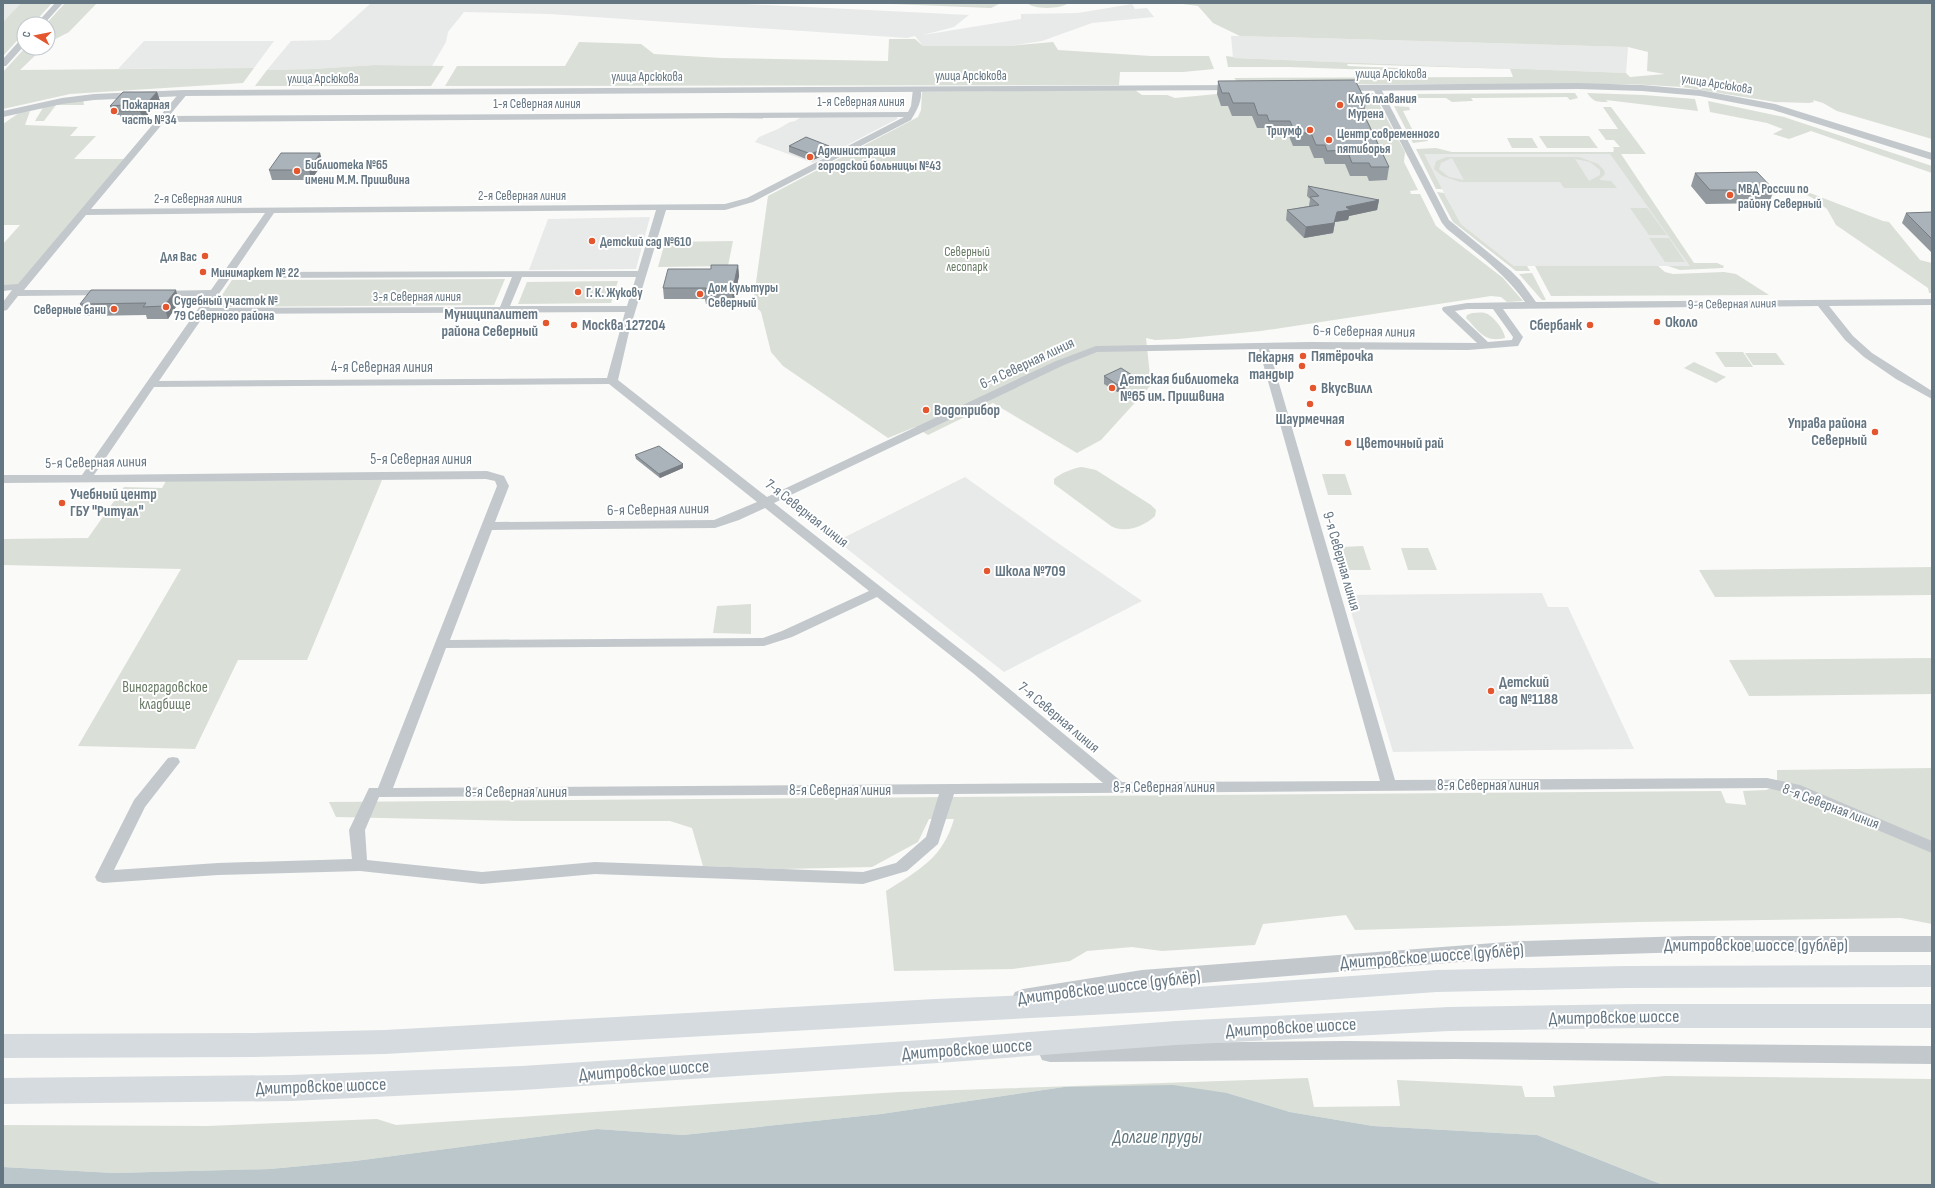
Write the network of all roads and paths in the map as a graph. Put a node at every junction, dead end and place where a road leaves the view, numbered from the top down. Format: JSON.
{"nodes":[{"id":1,"x":59,"y":3,"type":"edge"},
{"id":2,"x":47,"y":16,"type":"edge"},
{"id":3,"x":16,"y":50,"type":"edge"},
{"id":4,"x":3,"y":64,"type":"edge"},
{"id":5,"x":1376,"y":87,"type":"junction"},
{"id":6,"x":1249,"y":88,"type":"edge"},
{"id":7,"x":1325,"y":88,"type":"edge"},
{"id":8,"x":917,"y":89,"type":"junction"},
{"id":9,"x":184,"y":93,"type":"junction"},
{"id":10,"x":3,"y":114,"type":"edge"},
{"id":11,"x":912,"y":114,"type":"junction"},
{"id":12,"x":162,"y":119,"type":"junction"},
{"id":13,"x":1932,"y":157,"type":"edge"},
{"id":14,"x":662,"y":207,"type":"junction"},
{"id":15,"x":272,"y":210,"type":"junction"},
{"id":16,"x":84,"y":212,"type":"junction"},
{"id":17,"x":518,"y":274,"type":"junction"},
{"id":18,"x":642,"y":274,"type":"junction"},
{"id":19,"x":227,"y":275,"type":"junction"},
{"id":20,"x":3,"y":288,"type":"edge"},
{"id":21,"x":114,"y":293,"type":"edge"},
{"id":22,"x":150,"y":293,"type":"edge"},
{"id":23,"x":215,"y":293,"type":"junction"},
{"id":24,"x":12,"y":294,"type":"edge"},
{"id":25,"x":1820,"y":302,"type":"junction"},
{"id":26,"x":1932,"y":302,"type":"edge"},
{"id":27,"x":1533,"y":306,"type":"junction"},
{"id":28,"x":1497,"y":307,"type":"junction"},
{"id":29,"x":3,"y":308,"type":"edge"},
{"id":30,"x":504,"y":309,"type":"junction"},
{"id":31,"x":632,"y":309,"type":"junction"},
{"id":32,"x":202,"y":311,"type":"junction"},
{"id":33,"x":1263,"y":346,"type":"junction"},
{"id":34,"x":1486,"y":346,"type":"junction"},
{"id":35,"x":612,"y":381,"type":"junction"},
{"id":36,"x":151,"y":384,"type":"junction"},
{"id":37,"x":1932,"y":396,"type":"edge"},
{"id":38,"x":86,"y":478,"type":"junction"},
{"id":39,"x":3,"y":479,"type":"edge"},
{"id":40,"x":767,"y":502,"type":"junction"},
{"id":41,"x":488,"y":526,"type":"junction"},
{"id":42,"x":879,"y":591,"type":"junction"},
{"id":43,"x":441,"y":644,"type":"junction"},
{"id":44,"x":173,"y":762,"type":"dead end"},
{"id":45,"x":1389,"y":786,"type":"junction"},
{"id":46,"x":1119,"y":788,"type":"junction"},
{"id":47,"x":948,"y":789,"type":"junction"},
{"id":48,"x":378,"y":793,"type":"junction"},
{"id":49,"x":1932,"y":846,"type":"edge"},
{"id":50,"x":360,"y":865,"type":"junction"},
{"id":51,"x":1932,"y":944,"type":"edge"},
{"id":52,"x":1932,"y":976,"type":"edge"},
{"id":53,"x":935,"y":1011,"type":"junction"},
{"id":54,"x":1932,"y":1016,"type":"edge"},
{"id":55,"x":3,"y":1046,"type":"edge"},
{"id":56,"x":938,"y":1051,"type":"junction"},
{"id":57,"x":1932,"y":1055,"type":"edge"},
{"id":58,"x":3,"y":1091,"type":"edge"}],
"edges":[{"from":1,"to":2,"type":"street"},
{"from":3,"to":4,"type":"street"},
{"from":5,"to":7,"type":"street","name":"улица Арсюкова"},
{"from":5,"to":13,"type":"street","name":"улица Арсюкова"},
{"from":5,"to":27,"type":"street"},
{"from":6,"to":8,"type":"street","name":"улица Арсюкова"},
{"from":8,"to":9,"type":"street","name":"улица Арсюкова"},
{"from":8,"to":11,"type":"street"},
{"from":9,"to":10,"type":"street","name":"улица Арсюкова"},
{"from":9,"to":12,"type":"street"},
{"from":11,"to":12,"type":"street","name":"1-я Северная линия"},
{"from":11,"to":14,"type":"street","name":"2-я Северная линия"},
{"from":12,"to":16,"type":"street"},
{"from":14,"to":15,"type":"street","name":"2-я Северная линия"},
{"from":14,"to":18,"type":"street"},
{"from":15,"to":16,"type":"street","name":"2-я Северная линия"},
{"from":15,"to":19,"type":"street"},
{"from":16,"to":24,"type":"street"},
{"from":17,"to":18,"type":"street","name":"3-я Северная линия"},
{"from":17,"to":19,"type":"street","name":"3-я Северная линия"},
{"from":17,"to":30,"type":"street"},
{"from":18,"to":31,"type":"street"},
{"from":19,"to":23,"type":"street"},
{"from":20,"to":24,"type":"street"},
{"from":21,"to":24,"type":"street"},
{"from":22,"to":23,"type":"street"},
{"from":23,"to":32,"type":"street"},
{"from":24,"to":29,"type":"street"},
{"from":25,"to":26,"type":"street","name":"9-я Северная линия"},
{"from":25,"to":27,"type":"street","name":"9-я Северная линия"},
{"from":25,"to":37,"type":"street"},
{"from":27,"to":28,"type":"street","name":"9-я Северная линия"},
{"from":28,"to":34,"type":"street","name":"6-я Северная линия"},
{"from":28,"to":34,"type":"street"},
{"from":30,"to":31,"type":"street","name":"3-я Северная линия"},
{"from":30,"to":32,"type":"street","name":"3-я Северная линия"},
{"from":31,"to":35,"type":"street"},
{"from":32,"to":36,"type":"street"},
{"from":33,"to":34,"type":"street","name":"6-я Северная линия"},
{"from":33,"to":40,"type":"street","name":"6-я Северная линия"},
{"from":33,"to":45,"type":"street","name":"9-я Северная линия"},
{"from":35,"to":36,"type":"street","name":"4-я Северная линия"},
{"from":35,"to":40,"type":"street","name":"7-я Северная линия"},
{"from":36,"to":38,"type":"street"},
{"from":38,"to":39,"type":"street","name":"5-я Северная линия"},
{"from":38,"to":41,"type":"street","name":"5-я Северная линия"},
{"from":40,"to":41,"type":"street","name":"6-я Северная линия"},
{"from":40,"to":42,"type":"street","name":"7-я Северная линия"},
{"from":41,"to":43,"type":"street","name":"5-я Северная линия"},
{"from":42,"to":43,"type":"street"},
{"from":42,"to":46,"type":"street","name":"7-я Северная линия"},
{"from":43,"to":48,"type":"street","name":"5-я Северная линия"},
{"from":44,"to":50,"type":"street"},
{"from":45,"to":46,"type":"street","name":"8-я Северная линия"},
{"from":45,"to":49,"type":"street","name":"8-я Северная линия"},
{"from":46,"to":47,"type":"street","name":"8-я Северная линия"},
{"from":47,"to":48,"type":"street","name":"8-я Северная линия"},
{"from":47,"to":50,"type":"street"},
{"from":48,"to":50,"type":"street","name":"5-я Северная линия"},
{"from":51,"to":53,"type":"street","name":"Дмитровское шоссе (дублёр)"},
{"from":52,"to":53,"type":"highway"},
{"from":53,"to":55,"type":"highway"},
{"from":54,"to":56,"type":"highway","name":"Дмитровское шоссе"},
{"from":56,"to":57,"type":"street"},
{"from":56,"to":58,"type":"highway","name":"Дмитровское шоссе"}]}
